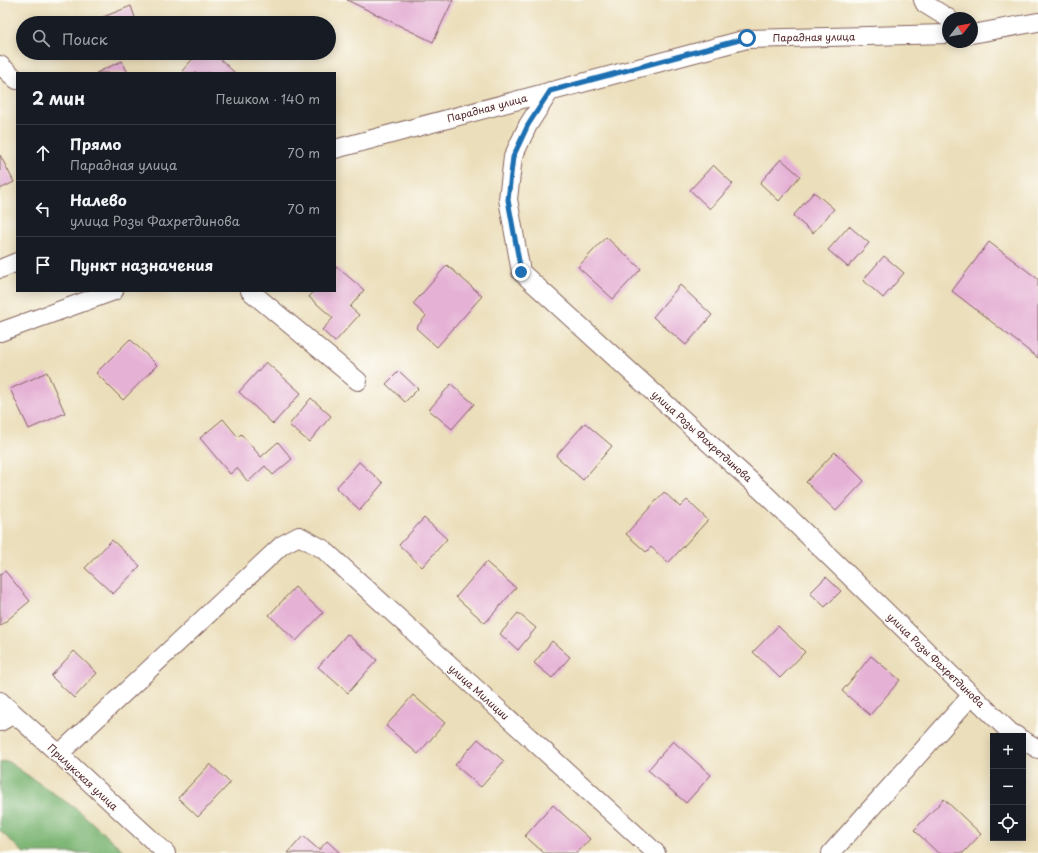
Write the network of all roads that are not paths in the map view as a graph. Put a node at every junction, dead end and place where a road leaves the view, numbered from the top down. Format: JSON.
{"nodes":[{"id":1,"x":923,"y":0,"type":"edge"},
{"id":2,"x":942,"y":14,"type":"edge"},
{"id":3,"x":1038,"y":22,"type":"edge"},
{"id":4,"x":978,"y":33,"type":"edge"},
{"id":5,"x":942,"y":34,"type":"edge"},
{"id":6,"x":0,"y":65,"type":"edge"},
{"id":7,"x":16,"y":79,"type":"edge"},
{"id":8,"x":550,"y":91,"type":"junction"},
{"id":9,"x":336,"y":149,"type":"edge"},
{"id":10,"x":16,"y":262,"type":"edge"},
{"id":11,"x":0,"y":269,"type":"edge"},
{"id":12,"x":111,"y":292,"type":"edge"},
{"id":13,"x":251,"y":292,"type":"edge"},
{"id":14,"x":0,"y":332,"type":"edge"},
{"id":15,"x":358,"y":381,"type":"dead end"},
{"id":16,"x":972,"y":695,"type":"junction"},
{"id":17,"x":0,"y":701,"type":"edge"},
{"id":18,"x":7,"y":718,"type":"edge"},
{"id":19,"x":1012,"y":733,"type":"edge"},
{"id":20,"x":1026,"y":742,"type":"edge"},
{"id":21,"x":1038,"y":750,"type":"edge"},
{"id":22,"x":59,"y":754,"type":"junction"},
{"id":23,"x":166,"y":853,"type":"edge"},
{"id":24,"x":656,"y":853,"type":"edge"},
{"id":25,"x":831,"y":853,"type":"edge"}],
"edges":[{"from":1,"to":2,"type":"street"},
{"from":3,"to":4,"type":"street"},
{"from":5,"to":8,"type":"street","name":"Парадная улица"},
{"from":6,"to":7,"type":"street"},
{"from":8,"to":9,"type":"street","name":"Парадная улица"},
{"from":8,"to":16,"type":"street","name":"улица Розы Фахретдинова"},
{"from":10,"to":11,"type":"street"},
{"from":12,"to":14,"type":"street"},
{"from":13,"to":15,"type":"street"},
{"from":16,"to":19,"type":"street","name":"улица Розы Фахретдинова"},
{"from":16,"to":25,"type":"street"},
{"from":17,"to":18,"type":"street","name":"Прилукская улица"},
{"from":18,"to":22,"type":"street","name":"Прилукская улица"},
{"from":20,"to":21,"type":"street"},
{"from":22,"to":23,"type":"street","name":"Прилукская улица"},
{"from":22,"to":24,"type":"street","name":"улица Милиции"}]}
